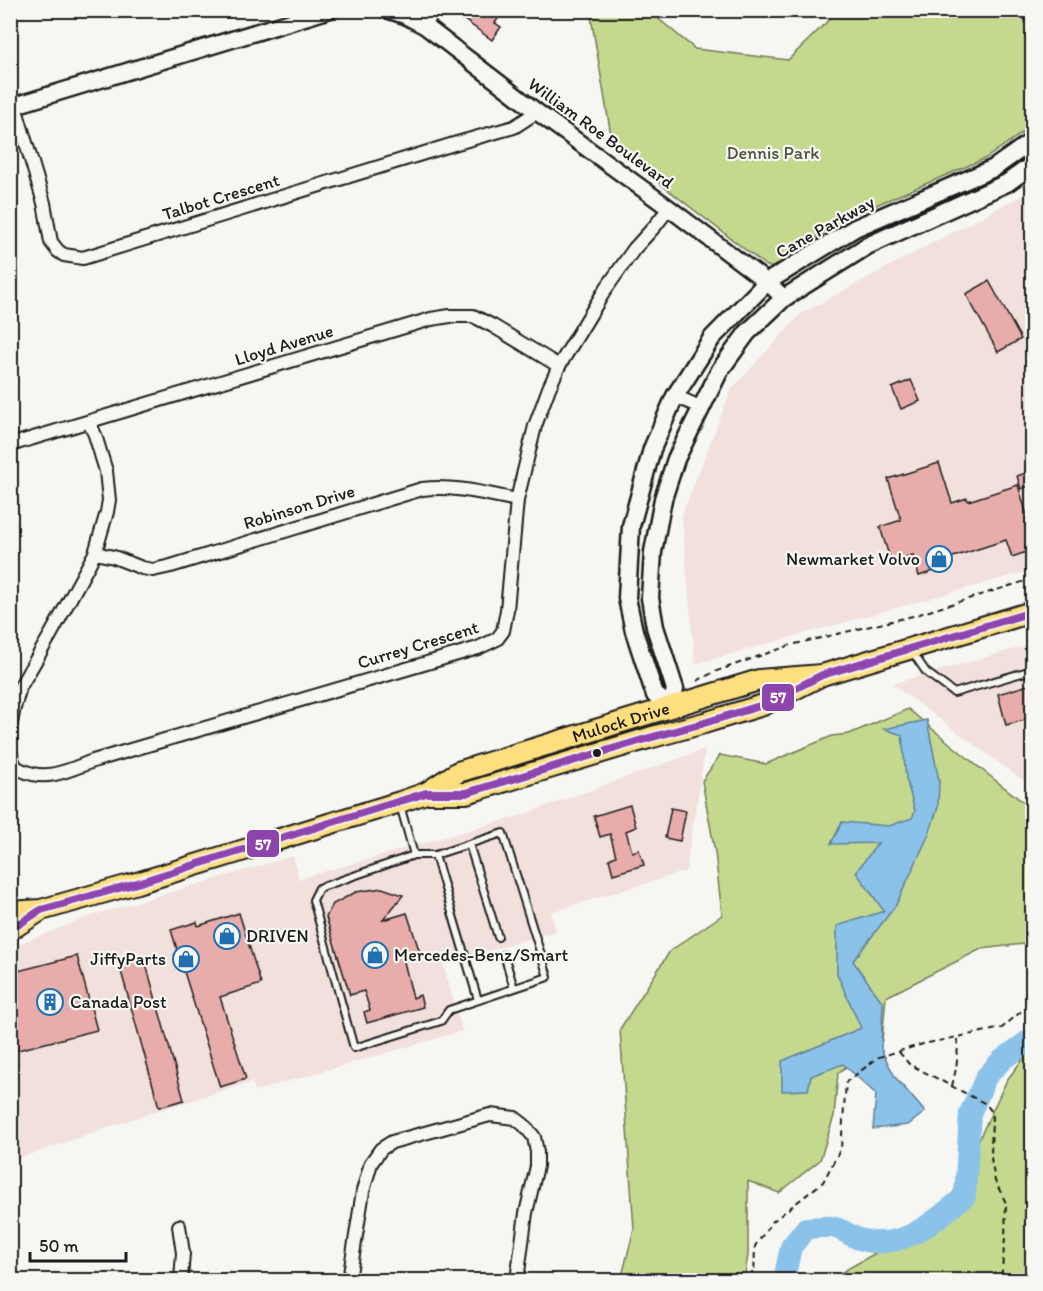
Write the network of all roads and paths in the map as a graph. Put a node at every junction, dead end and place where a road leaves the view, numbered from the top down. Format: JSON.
{"nodes":[{"id":1,"x":329,"y":10,"type":"edge"},
{"id":2,"x":388,"y":10,"type":"edge"},
{"id":3,"x":434,"y":10,"type":"edge"},
{"id":4,"x":425,"y":26,"type":"junction"},
{"id":5,"x":13,"y":106,"type":"edge"},
{"id":6,"x":537,"y":112,"type":"junction"},
{"id":7,"x":1032,"y":141,"type":"edge"},
{"id":8,"x":1032,"y":165,"type":"edge"},
{"id":9,"x":669,"y":208,"type":"junction"},
{"id":10,"x":767,"y":282,"type":"junction"},
{"id":11,"x":784,"y":298,"type":"junction"},
{"id":12,"x":559,"y":366,"type":"junction"},
{"id":13,"x":675,"y":396,"type":"junction"},
{"id":14,"x":702,"y":408,"type":"junction"},
{"id":15,"x":90,"y":422,"type":"junction"},
{"id":16,"x":10,"y":445,"type":"edge"},
{"id":17,"x":517,"y":500,"type":"junction"},
{"id":18,"x":95,"y":553,"type":"junction"},
{"id":19,"x":1032,"y":579,"type":"edge"},
{"id":20,"x":1032,"y":612,"type":"edge"},
{"id":21,"x":910,"y":649,"type":"junction"},
{"id":22,"x":1032,"y":670,"type":"edge"},
{"id":23,"x":822,"y":675,"type":"junction"},
{"id":24,"x":693,"y":684,"type":"dead end"},
{"id":25,"x":671,"y":707,"type":"junction"},
{"id":26,"x":10,"y":728,"type":"edge"},
{"id":27,"x":678,"y":730,"type":"junction"},
{"id":28,"x":10,"y":748,"type":"edge"},
{"id":29,"x":426,"y":793,"type":"junction"},
{"id":30,"x":400,"y":802,"type":"junction"},
{"id":31,"x":469,"y":844,"type":"junction"},
{"id":32,"x":414,"y":855,"type":"junction"},
{"id":33,"x":435,"y":855,"type":"junction"},
{"id":34,"x":41,"y":910,"type":"junction"},
{"id":35,"x":10,"y":912,"type":"edge"},
{"id":36,"x":10,"y":930,"type":"edge"},
{"id":37,"x":498,"y":936,"type":"dead end"},
{"id":38,"x":504,"y":955,"type":"dead end"},
{"id":39,"x":514,"y":988,"type":"junction"},
{"id":40,"x":478,"y":1000,"type":"junction"},
{"id":41,"x":1032,"y":1002,"type":"edge"},
{"id":42,"x":957,"y":1038,"type":"junction"},
{"id":43,"x":899,"y":1052,"type":"junction"},
{"id":44,"x":952,"y":1086,"type":"junction"},
{"id":45,"x":179,"y":1226,"type":"dead end"},
{"id":46,"x":181,"y":1281,"type":"edge"},
{"id":47,"x":349,"y":1281,"type":"edge"},
{"id":48,"x":517,"y":1281,"type":"edge"},
{"id":49,"x":754,"y":1281,"type":"edge"},
{"id":50,"x":1001,"y":1281,"type":"edge"}],
"edges":[{"from":1,"to":5,"type":"street"},
{"from":2,"to":4,"type":"street","name":"William Roe Boulevard"},
{"from":3,"to":4,"type":"street"},
{"from":4,"to":6,"type":"street","name":"William Roe Boulevard"},
{"from":5,"to":6,"type":"street","name":"Talbot Crescent"},
{"from":6,"to":9,"type":"street","name":"William Roe Boulevard"},
{"from":7,"to":10,"type":"main road","name":"Cane Parkway"},
{"from":8,"to":11,"type":"main road","name":"Cane Parkway"},
{"from":9,"to":10,"type":"street","name":"William Roe Boulevard"},
{"from":9,"to":12,"type":"street","name":"Currey Crescent"},
{"from":10,"to":11,"type":"street","name":"William Roe Boulevard"},
{"from":10,"to":13,"type":"main road","name":"Cane Parkway"},
{"from":11,"to":14,"type":"main road","name":"Cane Parkway"},
{"from":12,"to":15,"type":"street","name":"Lloyd Avenue"},
{"from":12,"to":17,"type":"street","name":"Currey Crescent"},
{"from":13,"to":14,"type":"street"},
{"from":13,"to":25,"type":"main road","name":"Cane Parkway"},
{"from":14,"to":25,"type":"main road","name":"Cane Parkway"},
{"from":15,"to":16,"type":"street","name":"Lloyd Avenue"},
{"from":15,"to":18,"type":"street"},
{"from":17,"to":18,"type":"street","name":"Robinson Drive"},
{"from":17,"to":28,"type":"street","name":"Currey Crescent"},
{"from":18,"to":26,"type":"street"},
{"from":19,"to":24,"type":"path"},
{"from":20,"to":21,"type":"main road","name":"Mulock Drive"},
{"from":21,"to":22,"type":"lane"},
{"from":21,"to":23,"type":"main road","name":"Mulock Drive"},
{"from":23,"to":25,"type":"main road","name":"Mulock Drive"},
{"from":23,"to":27,"type":"main road","name":"Mulock Drive"},
{"from":25,"to":27,"type":"street","name":"Cane Parkway"},
{"from":25,"to":29,"type":"main road","name":"Mulock Drive"},
{"from":27,"to":29,"type":"main road","name":"Mulock Drive"},
{"from":29,"to":30,"type":"main road","name":"Mulock Drive"},
{"from":30,"to":32,"type":"lane"},
{"from":30,"to":34,"type":"main road","name":"Mulock Drive"},
{"from":31,"to":33,"type":"lane"},
{"from":31,"to":37,"type":"lane"},
{"from":31,"to":39,"type":"lane"},
{"from":32,"to":33,"type":"lane"},
{"from":32,"to":40,"type":"lane"},
{"from":33,"to":40,"type":"lane"},
{"from":34,"to":35,"type":"main road","name":"Mulock Drive"},
{"from":34,"to":36,"type":"main road","name":"Mulock Drive"},
{"from":38,"to":39,"type":"lane"},
{"from":39,"to":40,"type":"lane"},
{"from":41,"to":42,"type":"path"},
{"from":42,"to":43,"type":"path"},
{"from":42,"to":44,"type":"path"},
{"from":43,"to":44,"type":"path"},
{"from":43,"to":49,"type":"path"},
{"from":44,"to":50,"type":"path"},
{"from":45,"to":46,"type":"street"},
{"from":47,"to":48,"type":"street"}]}
